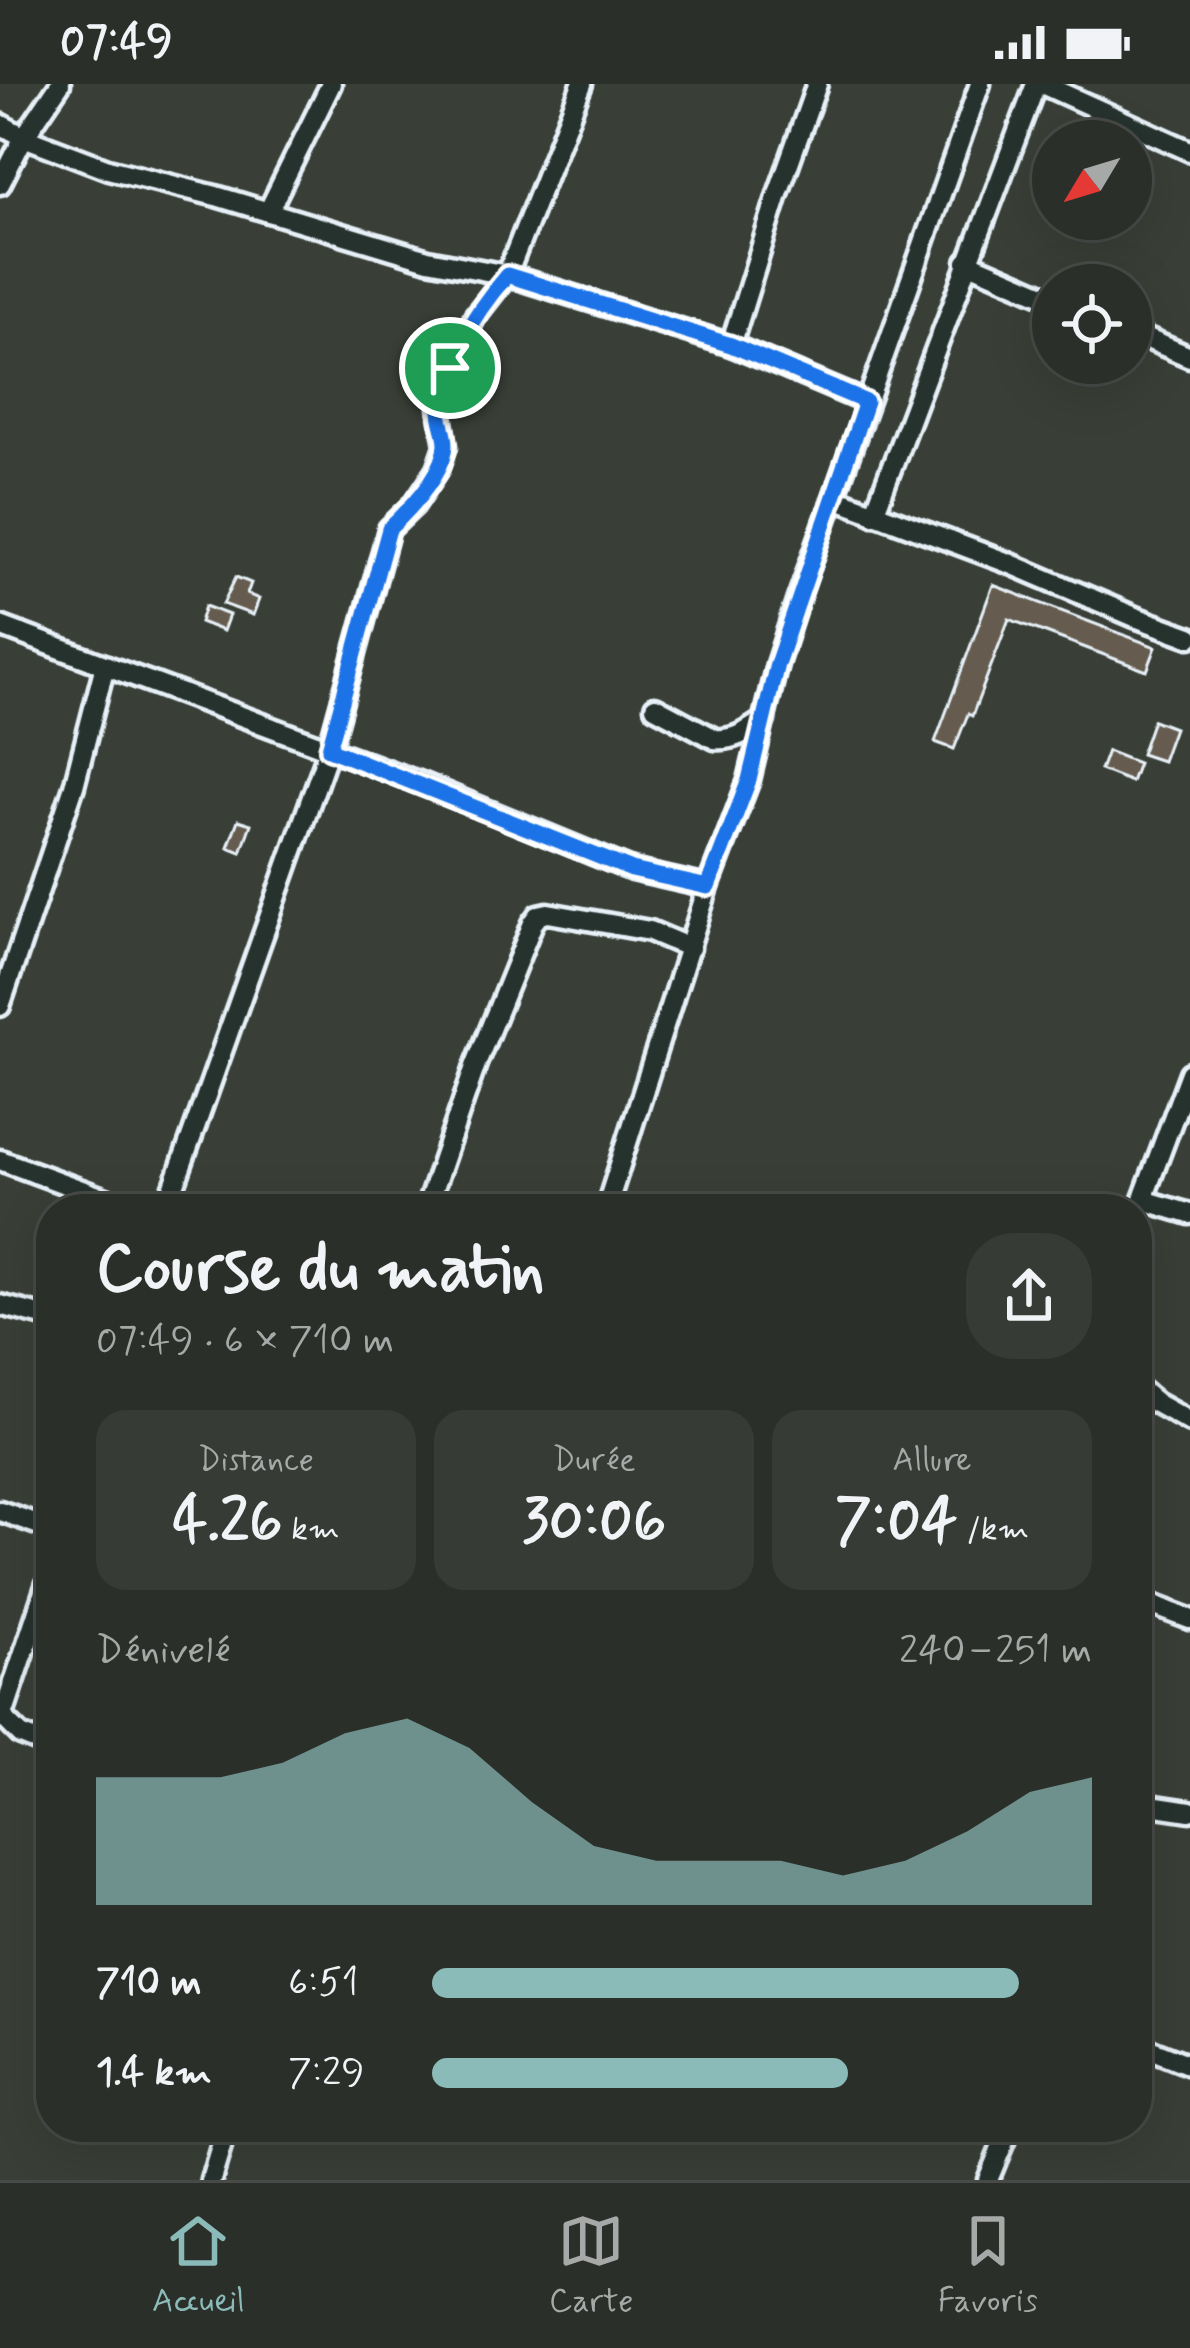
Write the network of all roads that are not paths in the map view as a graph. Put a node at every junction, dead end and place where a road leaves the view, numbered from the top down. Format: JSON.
{"nodes":[{"id":1,"x":60,"y":84,"type":"edge"},
{"id":2,"x":332,"y":84,"type":"edge"},
{"id":3,"x":582,"y":84,"type":"edge"},
{"id":4,"x":817,"y":84,"type":"edge"},
{"id":5,"x":980,"y":84,"type":"edge"},
{"id":6,"x":1039,"y":84,"type":"edge"},
{"id":7,"x":0,"y":124,"type":"edge"},
{"id":8,"x":24,"y":136,"type":"junction"},
{"id":9,"x":1190,"y":151,"type":"edge"},
{"id":10,"x":0,"y":184,"type":"edge"},
{"id":11,"x":268,"y":212,"type":"junction"},
{"id":12,"x":967,"y":262,"type":"junction"},
{"id":13,"x":507,"y":275,"type":"junction"},
{"id":14,"x":1032,"y":289,"type":"edge"},
{"id":15,"x":1152,"y":341,"type":"edge"},
{"id":16,"x":731,"y":345,"type":"junction"},
{"id":17,"x":1190,"y":357,"type":"edge"},
{"id":18,"x":866,"y":402,"type":"junction"},
{"id":19,"x":835,"y":498,"type":"junction"},
{"id":20,"x":874,"y":514,"type":"junction"},
{"id":21,"x":0,"y":626,"type":"edge"},
{"id":22,"x":1190,"y":637,"type":"edge"},
{"id":23,"x":105,"y":665,"type":"junction"},
{"id":24,"x":655,"y":707,"type":"dead end"},
{"id":25,"x":764,"y":719,"type":"junction"},
{"id":26,"x":329,"y":749,"type":"junction"},
{"id":27,"x":708,"y":887,"type":"junction"},
{"id":28,"x":690,"y":948,"type":"junction"},
{"id":29,"x":0,"y":1006,"type":"edge"},
{"id":30,"x":1190,"y":1073,"type":"edge"},
{"id":31,"x":0,"y":1160,"type":"edge"},
{"id":32,"x":93,"y":1194,"type":"edge"},
{"id":33,"x":171,"y":1194,"type":"edge"},
{"id":34,"x":431,"y":1194,"type":"edge"},
{"id":35,"x":611,"y":1194,"type":"edge"},
{"id":36,"x":1145,"y":1194,"type":"edge"},
{"id":37,"x":1152,"y":1209,"type":"edge"},
{"id":38,"x":1190,"y":1214,"type":"edge"},
{"id":39,"x":0,"y":1305,"type":"edge"},
{"id":40,"x":36,"y":1314,"type":"edge"},
{"id":41,"x":1152,"y":1400,"type":"edge"},
{"id":42,"x":1190,"y":1422,"type":"edge"},
{"id":43,"x":0,"y":1510,"type":"edge"},
{"id":44,"x":36,"y":1523,"type":"edge"},
{"id":45,"x":1152,"y":1605,"type":"edge"},
{"id":46,"x":36,"y":1614,"type":"edge"},
{"id":47,"x":1190,"y":1619,"type":"edge"},
{"id":48,"x":1,"y":1715,"type":"edge"},
{"id":49,"x":36,"y":1741,"type":"edge"},
{"id":50,"x":1152,"y":1805,"type":"edge"},
{"id":51,"x":1190,"y":1811,"type":"edge"},
{"id":52,"x":1152,"y":2050,"type":"edge"},
{"id":53,"x":1190,"y":2065,"type":"edge"},
{"id":54,"x":222,"y":2142,"type":"edge"},
{"id":55,"x":1005,"y":2142,"type":"edge"},
{"id":56,"x":994,"y":2178,"type":"edge"},
{"id":57,"x":211,"y":2180,"type":"edge"}],
"edges":[{"from":1,"to":8,"type":"street"},
{"from":2,"to":11,"type":"street"},
{"from":3,"to":13,"type":"street"},
{"from":4,"to":16,"type":"street"},
{"from":5,"to":18,"type":"street"},
{"from":6,"to":9,"type":"street"},
{"from":6,"to":12,"type":"street"},
{"from":7,"to":8,"type":"street"},
{"from":8,"to":10,"type":"street"},
{"from":8,"to":11,"type":"street"},
{"from":11,"to":13,"type":"street"},
{"from":12,"to":14,"type":"street"},
{"from":12,"to":20,"type":"street"},
{"from":13,"to":16,"type":"street"},
{"from":13,"to":26,"type":"street"},
{"from":15,"to":17,"type":"street"},
{"from":16,"to":18,"type":"street"},
{"from":18,"to":19,"type":"street"},
{"from":19,"to":20,"type":"street"},
{"from":19,"to":25,"type":"street"},
{"from":20,"to":22,"type":"street"},
{"from":21,"to":23,"type":"street"},
{"from":23,"to":26,"type":"street"},
{"from":23,"to":29,"type":"street"},
{"from":24,"to":25,"type":"street"},
{"from":25,"to":27,"type":"street"},
{"from":26,"to":27,"type":"street"},
{"from":26,"to":33,"type":"street"},
{"from":27,"to":28,"type":"street"},
{"from":28,"to":34,"type":"street"},
{"from":28,"to":35,"type":"street"},
{"from":30,"to":36,"type":"street"},
{"from":31,"to":32,"type":"street"},
{"from":37,"to":38,"type":"street"},
{"from":39,"to":40,"type":"street"},
{"from":41,"to":42,"type":"street"},
{"from":43,"to":44,"type":"street"},
{"from":45,"to":47,"type":"street"},
{"from":46,"to":48,"type":"street"},
{"from":48,"to":49,"type":"street"},
{"from":50,"to":51,"type":"street"},
{"from":52,"to":53,"type":"street"},
{"from":54,"to":57,"type":"street"},
{"from":55,"to":56,"type":"street"}]}
